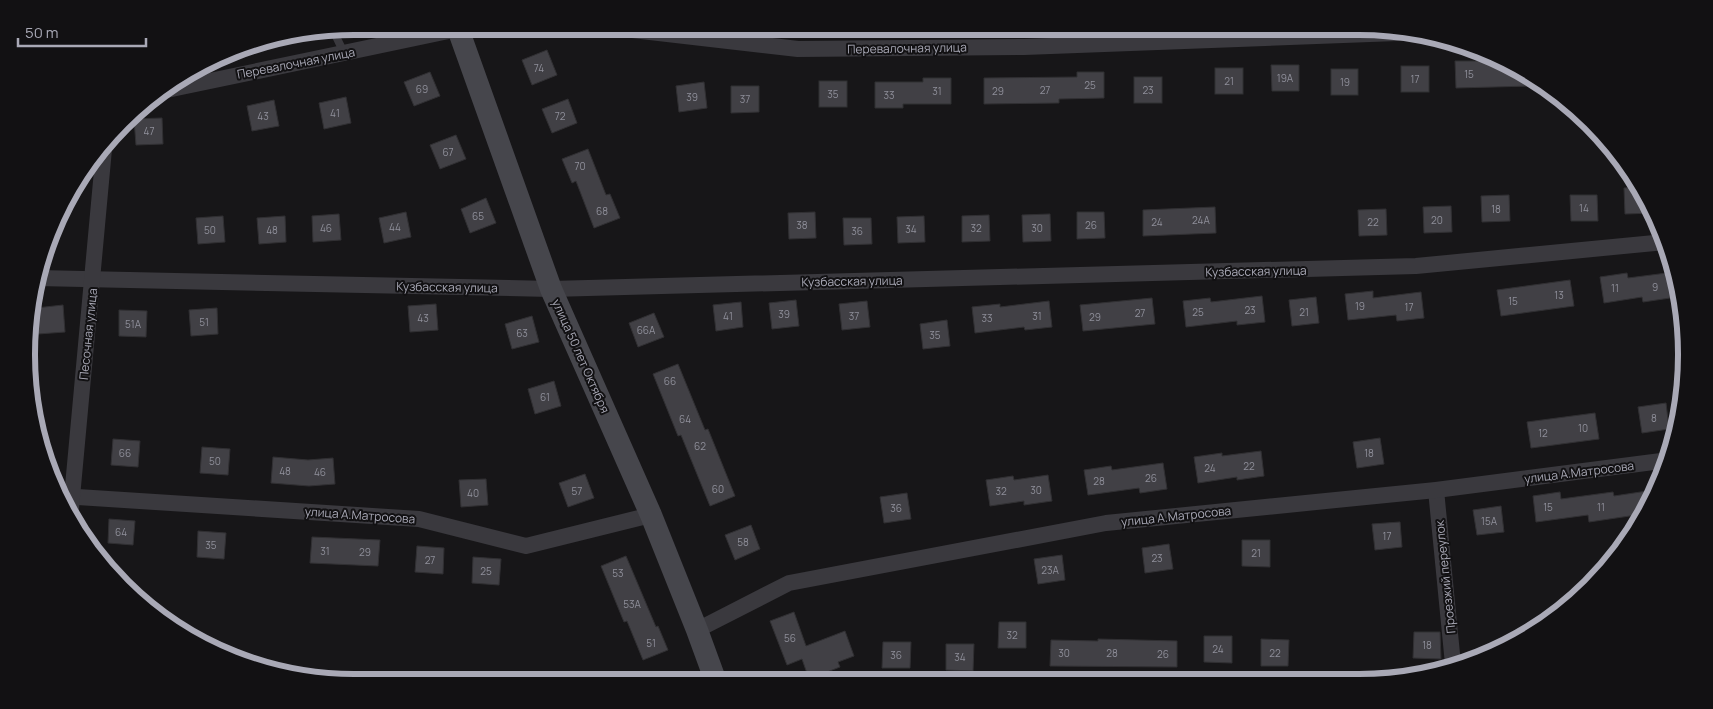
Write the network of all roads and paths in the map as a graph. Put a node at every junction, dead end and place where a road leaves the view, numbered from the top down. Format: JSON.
{"nodes":[{"id":1,"x":427,"y":35,"type":"edge"},
{"id":2,"x":460,"y":35,"type":"edge"},
{"id":3,"x":676,"y":35,"type":"edge"},
{"id":4,"x":1322,"y":35,"type":"edge"},
{"id":5,"x":336,"y":36,"type":"edge"},
{"id":6,"x":344,"y":54,"type":"junction"},
{"id":7,"x":180,"y":87,"type":"edge"},
{"id":8,"x":103,"y":157,"type":"edge"},
{"id":9,"x":1658,"y":243,"type":"edge"},
{"id":10,"x":44,"y":278,"type":"edge"},
{"id":11,"x":93,"y":279,"type":"junction"},
{"id":12,"x":551,"y":289,"type":"junction"},
{"id":13,"x":1660,"y":461,"type":"edge"},
{"id":14,"x":1436,"y":490,"type":"junction"},
{"id":15,"x":67,"y":494,"type":"edge"},
{"id":16,"x":68,"y":496,"type":"edge"},
{"id":17,"x":651,"y":515,"type":"junction"},
{"id":18,"x":697,"y":630,"type":"junction"},
{"id":19,"x":1454,"y":659,"type":"edge"},
{"id":20,"x":713,"y":674,"type":"edge"}],
"edges":[{"from":1,"to":6,"type":"street","name":"Перевалочная улица"},
{"from":2,"to":12,"type":"main road","name":"улица 50 лет Октября"},
{"from":3,"to":4,"type":"street","name":"Перевалочная улица"},
{"from":5,"to":6,"type":"lane"},
{"from":6,"to":7,"type":"street","name":"Перевалочная улица"},
{"from":8,"to":11,"type":"street","name":"Песочная улица"},
{"from":9,"to":12,"type":"street","name":"Кузбасская улица"},
{"from":10,"to":11,"type":"street","name":"Кузбасская улица"},
{"from":11,"to":12,"type":"street","name":"Кузбасская улица"},
{"from":11,"to":15,"type":"street","name":"Песочная улица"},
{"from":12,"to":17,"type":"main road","name":"улица 50 лет Октября"},
{"from":13,"to":14,"type":"street","name":"улица А.Матросова"},
{"from":14,"to":18,"type":"street","name":"улица А.Матросова"},
{"from":14,"to":19,"type":"street","name":"Проезжий переулок"},
{"from":16,"to":17,"type":"street","name":"улица А.Матросова"},
{"from":17,"to":18,"type":"main road","name":"улица 50 лет Октября"},
{"from":18,"to":20,"type":"main road","name":"улица 50 лет Октября"}]}
